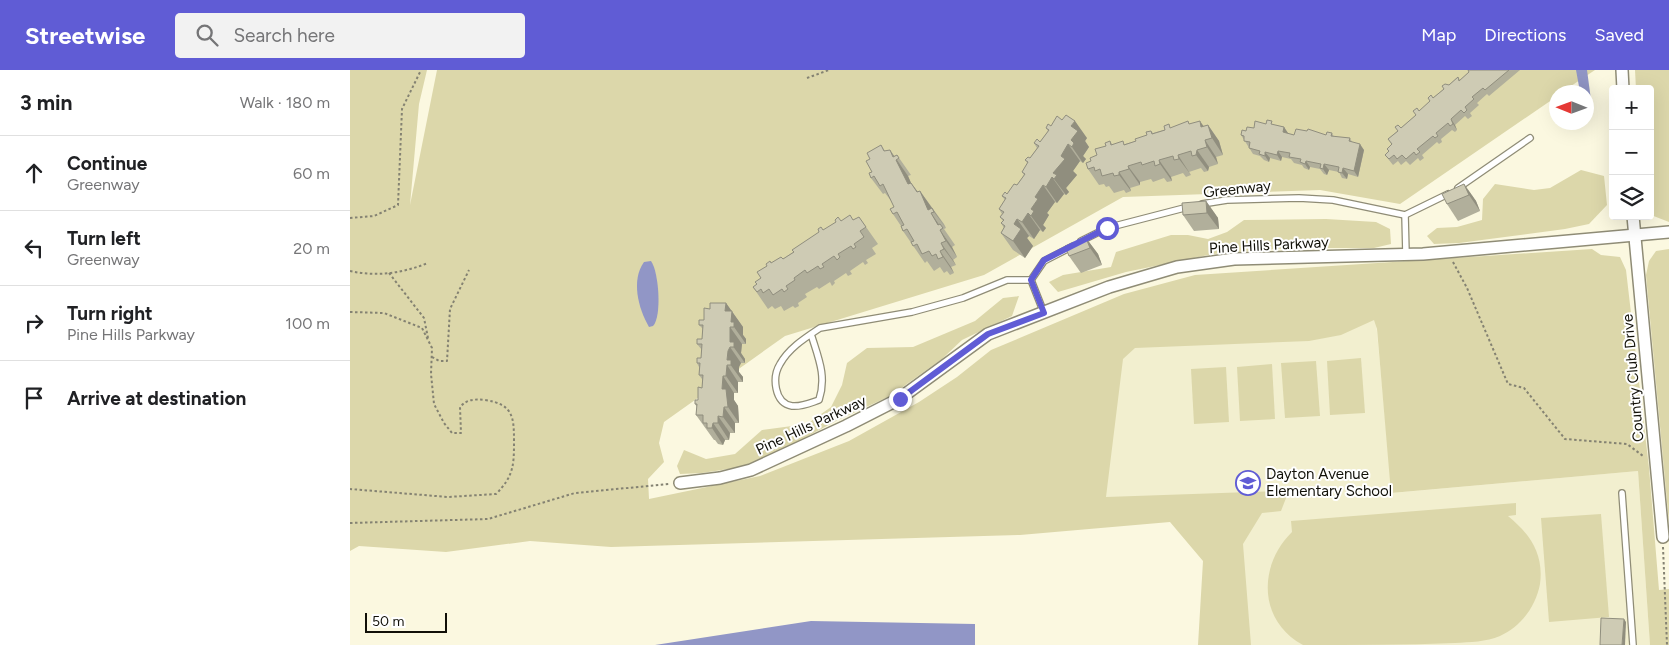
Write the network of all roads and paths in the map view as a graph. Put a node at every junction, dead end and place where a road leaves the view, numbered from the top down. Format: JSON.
{"nodes":[{"id":1,"x":421,"y":70,"type":"edge"},
{"id":2,"x":829,"y":70,"type":"edge"},
{"id":3,"x":1622,"y":70,"type":"edge"},
{"id":4,"x":807,"y":78,"type":"dead end"},
{"id":5,"x":1623,"y":85,"type":"edge"},
{"id":6,"x":1530,"y":138,"type":"dead end"},
{"id":7,"x":1405,"y":215,"type":"junction"},
{"id":8,"x":350,"y":218,"type":"edge"},
{"id":9,"x":1633,"y":220,"type":"edge"},
{"id":10,"x":1669,"y":232,"type":"edge"},
{"id":11,"x":1634,"y":234,"type":"junction"},
{"id":12,"x":1447,"y":251,"type":"junction"},
{"id":13,"x":1406,"y":254,"type":"junction"},
{"id":14,"x":428,"y":263,"type":"dead end"},
{"id":15,"x":469,"y":270,"type":"dead end"},
{"id":16,"x":350,"y":271,"type":"edge"},
{"id":17,"x":389,"y":273,"type":"junction"},
{"id":18,"x":1031,"y":280,"type":"junction"},
{"id":19,"x":350,"y":312,"type":"edge"},
{"id":20,"x":1044,"y":313,"type":"junction"},
{"id":21,"x":811,"y":334,"type":"junction"},
{"id":22,"x":429,"y":341,"type":"junction"},
{"id":23,"x":432,"y":357,"type":"junction"},
{"id":24,"x":1656,"y":464,"type":"junction"},
{"id":25,"x":680,"y":483,"type":"joint"},
{"id":26,"x":350,"y":489,"type":"edge"},
{"id":27,"x":1622,"y":493,"type":"dead end"},
{"id":28,"x":350,"y":523,"type":"edge"},
{"id":29,"x":1666,"y":537,"type":"edge"},
{"id":30,"x":1633,"y":645,"type":"edge"},
{"id":31,"x":1667,"y":645,"type":"edge"}],
"edges":[{"from":1,"to":8,"type":"path"},
{"from":2,"to":4,"type":"path"},
{"from":3,"to":5,"type":"street"},
{"from":6,"to":7,"type":"lane"},
{"from":7,"to":13,"type":"lane"},
{"from":7,"to":18,"type":"lane","name":"Greenway"},
{"from":9,"to":11,"type":"street","name":"Country Club Drive"},
{"from":10,"to":11,"type":"street","name":"Pine Hills Parkway"},
{"from":11,"to":12,"type":"street","name":"Pine Hills Parkway"},
{"from":11,"to":24,"type":"street","name":"Country Club Drive"},
{"from":12,"to":13,"type":"street","name":"Pine Hills Parkway"},
{"from":12,"to":24,"type":"path"},
{"from":13,"to":20,"type":"street","name":"Pine Hills Parkway"},
{"from":14,"to":17,"type":"path"},
{"from":15,"to":23,"type":"path"},
{"from":16,"to":17,"type":"path"},
{"from":17,"to":22,"type":"path"},
{"from":18,"to":20,"type":"lane"},
{"from":18,"to":21,"type":"lane"},
{"from":19,"to":22,"type":"path"},
{"from":20,"to":25,"type":"street","name":"Pine Hills Parkway"},
{"from":21,"to":21,"type":"lane"},
{"from":22,"to":23,"type":"path"},
{"from":23,"to":26,"type":"path"},
{"from":24,"to":29,"type":"street","name":"Country Club Drive"},
{"from":25,"to":28,"type":"path"},
{"from":27,"to":30,"type":"lane"},
{"from":29,"to":31,"type":"path"}]}
